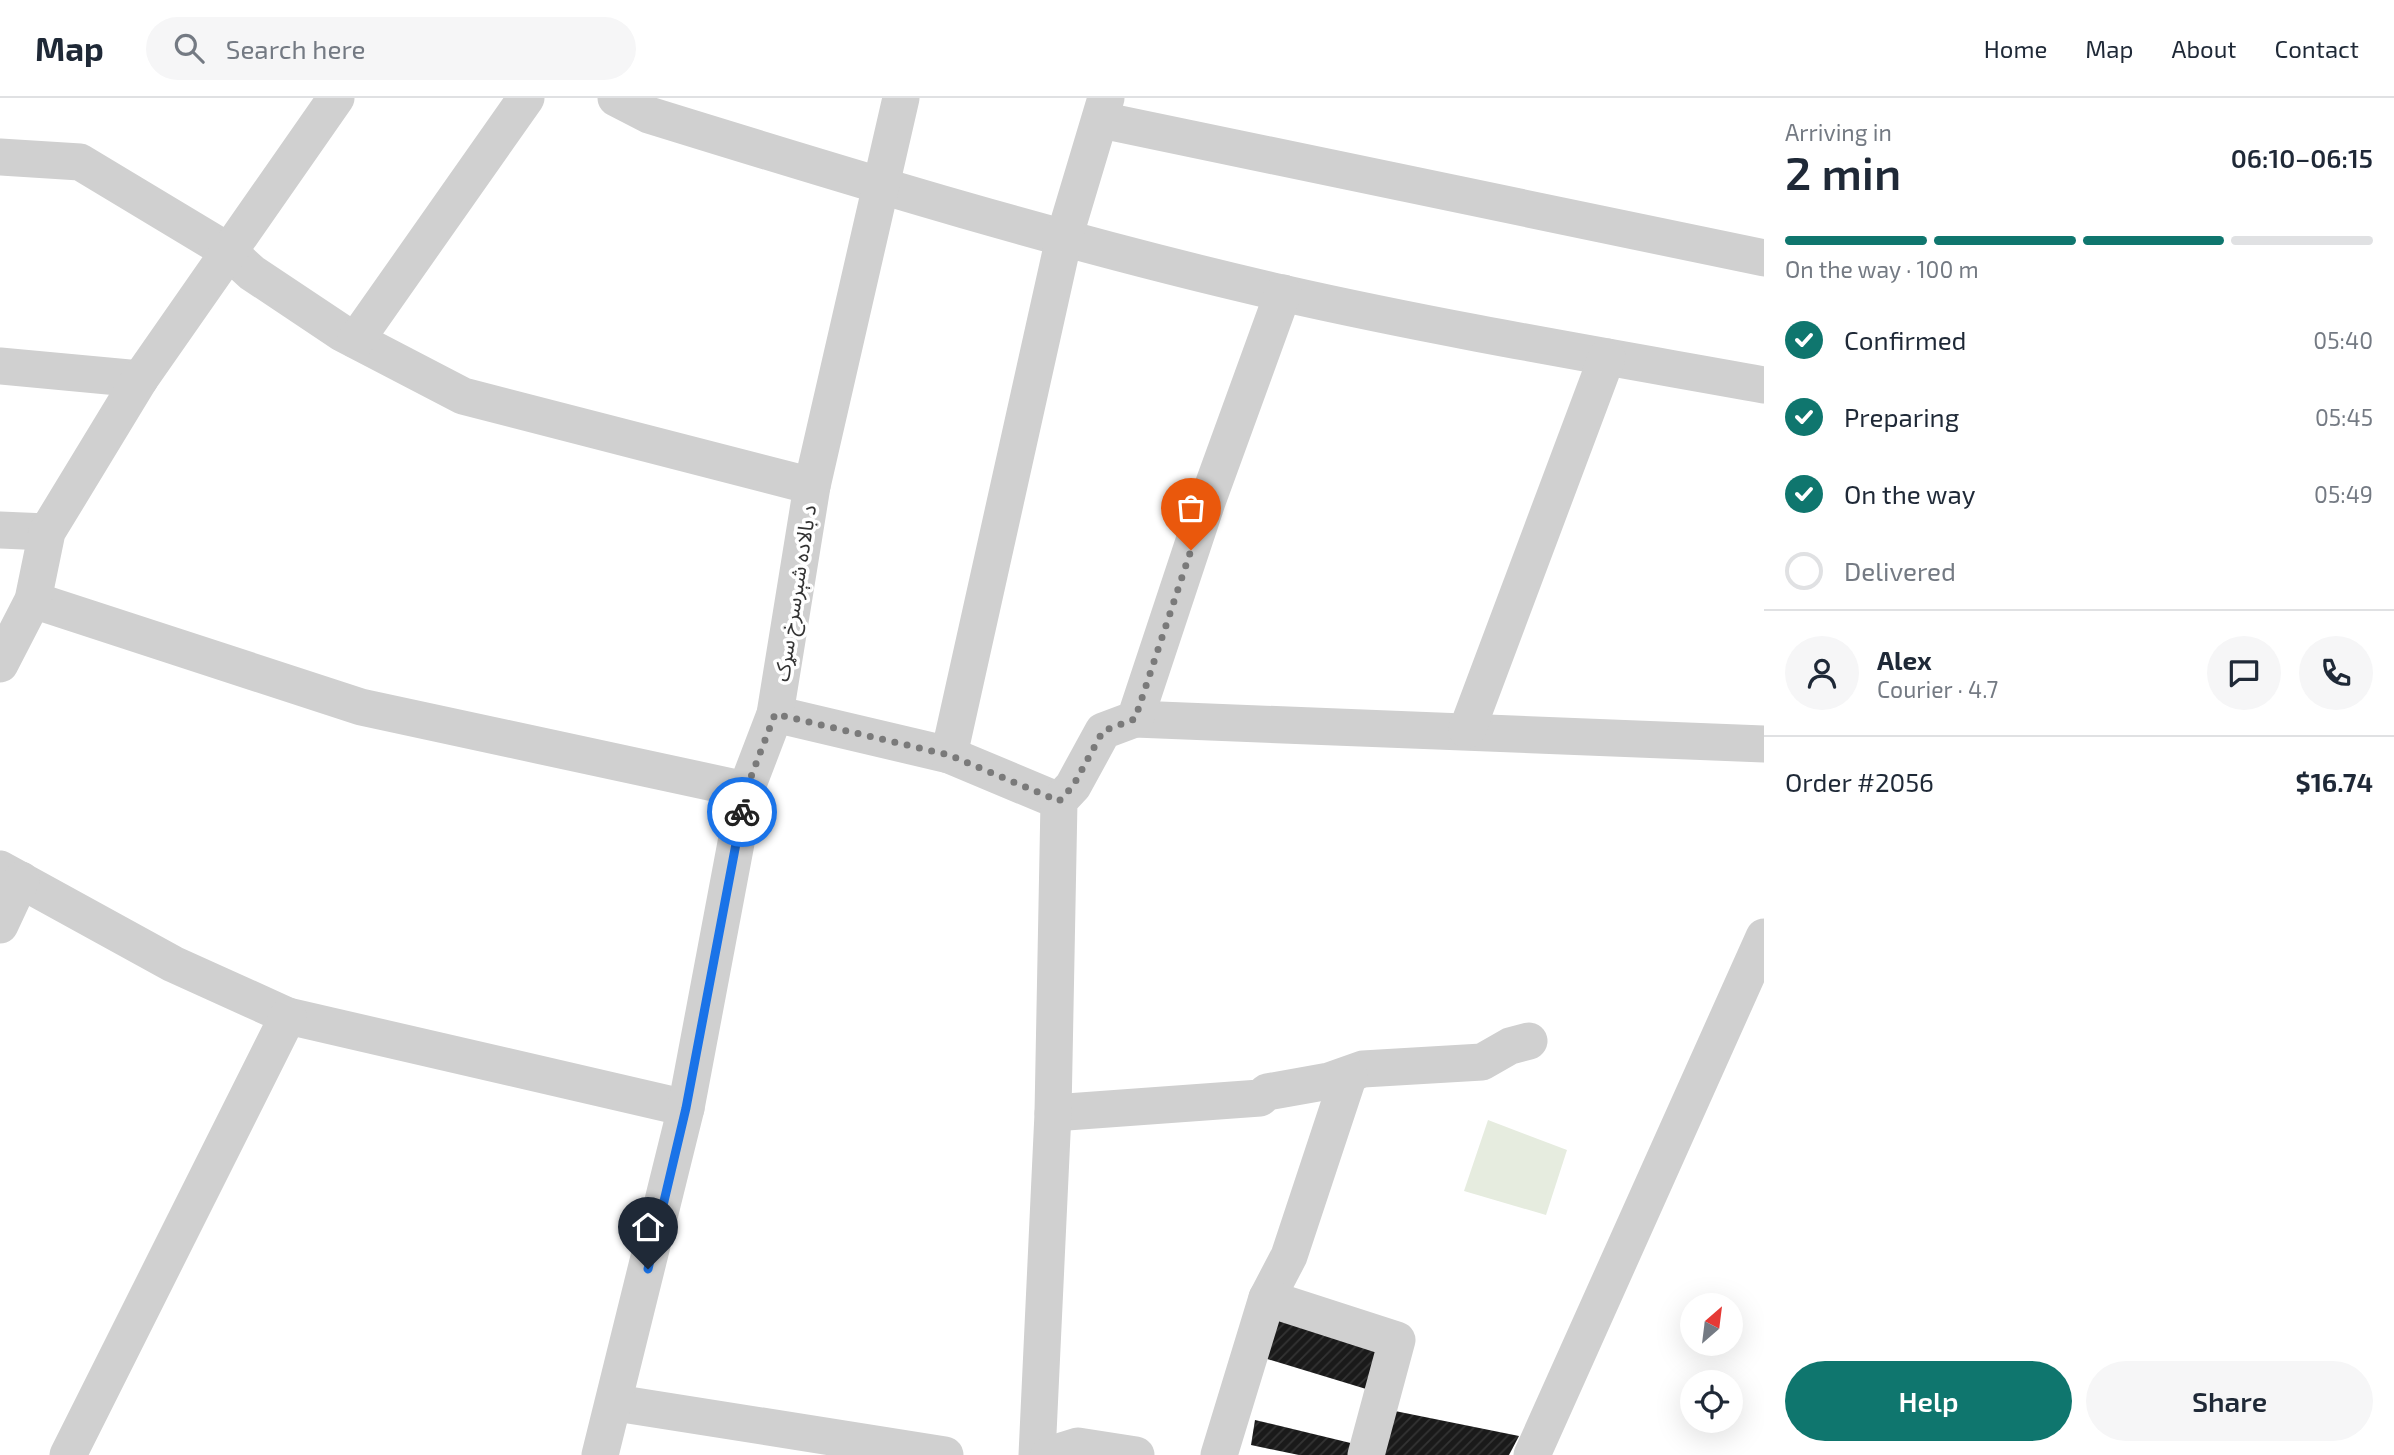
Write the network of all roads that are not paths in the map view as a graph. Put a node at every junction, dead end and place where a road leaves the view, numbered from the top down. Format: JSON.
{"nodes":[{"id":1,"x":336,"y":98,"type":"edge"},
{"id":2,"x":526,"y":98,"type":"edge"},
{"id":3,"x":616,"y":98,"type":"edge"},
{"id":4,"x":901,"y":98,"type":"edge"},
{"id":5,"x":1103,"y":109,"type":"edge"},
{"id":6,"x":0,"y":157,"type":"edge"},
{"id":7,"x":881,"y":187,"type":"junction"},
{"id":8,"x":1064,"y":238,"type":"junction"},
{"id":9,"x":228,"y":251,"type":"junction"},
{"id":10,"x":1764,"y":258,"type":"edge"},
{"id":11,"x":1283,"y":293,"type":"junction"},
{"id":12,"x":356,"y":340,"type":"junction"},
{"id":13,"x":1607,"y":357,"type":"junction"},
{"id":14,"x":0,"y":366,"type":"edge"},
{"id":15,"x":140,"y":379,"type":"junction"},
{"id":16,"x":1764,"y":385,"type":"edge"},
{"id":17,"x":812,"y":486,"type":"junction"},
{"id":18,"x":0,"y":530,"type":"edge"},
{"id":19,"x":47,"y":532,"type":"junction"},
{"id":20,"x":33,"y":600,"type":"junction"},
{"id":21,"x":0,"y":664,"type":"edge"},
{"id":22,"x":775,"y":714,"type":"junction"},
{"id":23,"x":1135,"y":719,"type":"junction"},
{"id":24,"x":1468,"y":730,"type":"junction"},
{"id":25,"x":1764,"y":744,"type":"edge"},
{"id":26,"x":949,"y":755,"type":"junction"},
{"id":27,"x":746,"y":790,"type":"junction"},
{"id":28,"x":1059,"y":801,"type":"junction"},
{"id":29,"x":10,"y":875,"type":"edge"},
{"id":30,"x":0,"y":925,"type":"edge"},
{"id":31,"x":1764,"y":937,"type":"edge"},
{"id":32,"x":288,"y":1016,"type":"junction"},
{"id":33,"x":1529,"y":1041,"type":"dead end"},
{"id":34,"x":1349,"y":1075,"type":"junction"},
{"id":35,"x":686,"y":1108,"type":"junction"},
{"id":36,"x":1053,"y":1113,"type":"junction"},
{"id":37,"x":1267,"y":1298,"type":"junction"},
{"id":38,"x":616,"y":1403,"type":"junction"},
{"id":39,"x":68,"y":1455,"type":"edge"},
{"id":40,"x":600,"y":1455,"type":"edge"},
{"id":41,"x":945,"y":1455,"type":"edge"},
{"id":42,"x":1037,"y":1455,"type":"edge"},
{"id":43,"x":1049,"y":1455,"type":"edge"},
{"id":44,"x":1136,"y":1455,"type":"edge"},
{"id":45,"x":1219,"y":1455,"type":"edge"},
{"id":46,"x":1366,"y":1455,"type":"edge"},
{"id":47,"x":1532,"y":1455,"type":"edge"}],
"edges":[{"from":1,"to":9,"type":"street"},
{"from":2,"to":12,"type":"street"},
{"from":3,"to":7,"type":"street"},
{"from":4,"to":7,"type":"street","name":"د بالاده شېرسرخ سړک"},
{"from":5,"to":8,"type":"street"},
{"from":5,"to":10,"type":"street"},
{"from":6,"to":9,"type":"street"},
{"from":7,"to":8,"type":"street"},
{"from":7,"to":17,"type":"street","name":"د بالاده شېرسرخ سړک"},
{"from":8,"to":11,"type":"street"},
{"from":8,"to":26,"type":"street"},
{"from":9,"to":12,"type":"street"},
{"from":9,"to":15,"type":"street"},
{"from":11,"to":13,"type":"street"},
{"from":11,"to":23,"type":"street"},
{"from":12,"to":17,"type":"street"},
{"from":13,"to":16,"type":"street"},
{"from":13,"to":24,"type":"street"},
{"from":14,"to":15,"type":"street"},
{"from":15,"to":19,"type":"street"},
{"from":17,"to":22,"type":"street","name":"د بالاده شېرسرخ سړک"},
{"from":18,"to":19,"type":"street"},
{"from":19,"to":20,"type":"street"},
{"from":20,"to":21,"type":"street"},
{"from":20,"to":27,"type":"street"},
{"from":22,"to":26,"type":"street"},
{"from":22,"to":27,"type":"street","name":"د بالاده شېرسرخ سړک"},
{"from":23,"to":24,"type":"street"},
{"from":23,"to":28,"type":"street"},
{"from":24,"to":25,"type":"street"},
{"from":26,"to":28,"type":"street"},
{"from":27,"to":35,"type":"street","name":"د بالاده شېرسرخ سړک"},
{"from":28,"to":36,"type":"street"},
{"from":29,"to":30,"type":"street"},
{"from":29,"to":32,"type":"street"},
{"from":31,"to":47,"type":"street"},
{"from":32,"to":35,"type":"street"},
{"from":32,"to":39,"type":"street"},
{"from":33,"to":34,"type":"street"},
{"from":34,"to":36,"type":"street"},
{"from":34,"to":37,"type":"street"},
{"from":35,"to":38,"type":"street","name":"د بالاده شېرسرخ سړک"},
{"from":36,"to":42,"type":"street"},
{"from":37,"to":45,"type":"street"},
{"from":37,"to":46,"type":"street"},
{"from":38,"to":40,"type":"street","name":"د بالاده شېرسرخ سړک"},
{"from":38,"to":41,"type":"street"},
{"from":43,"to":44,"type":"street"}]}
